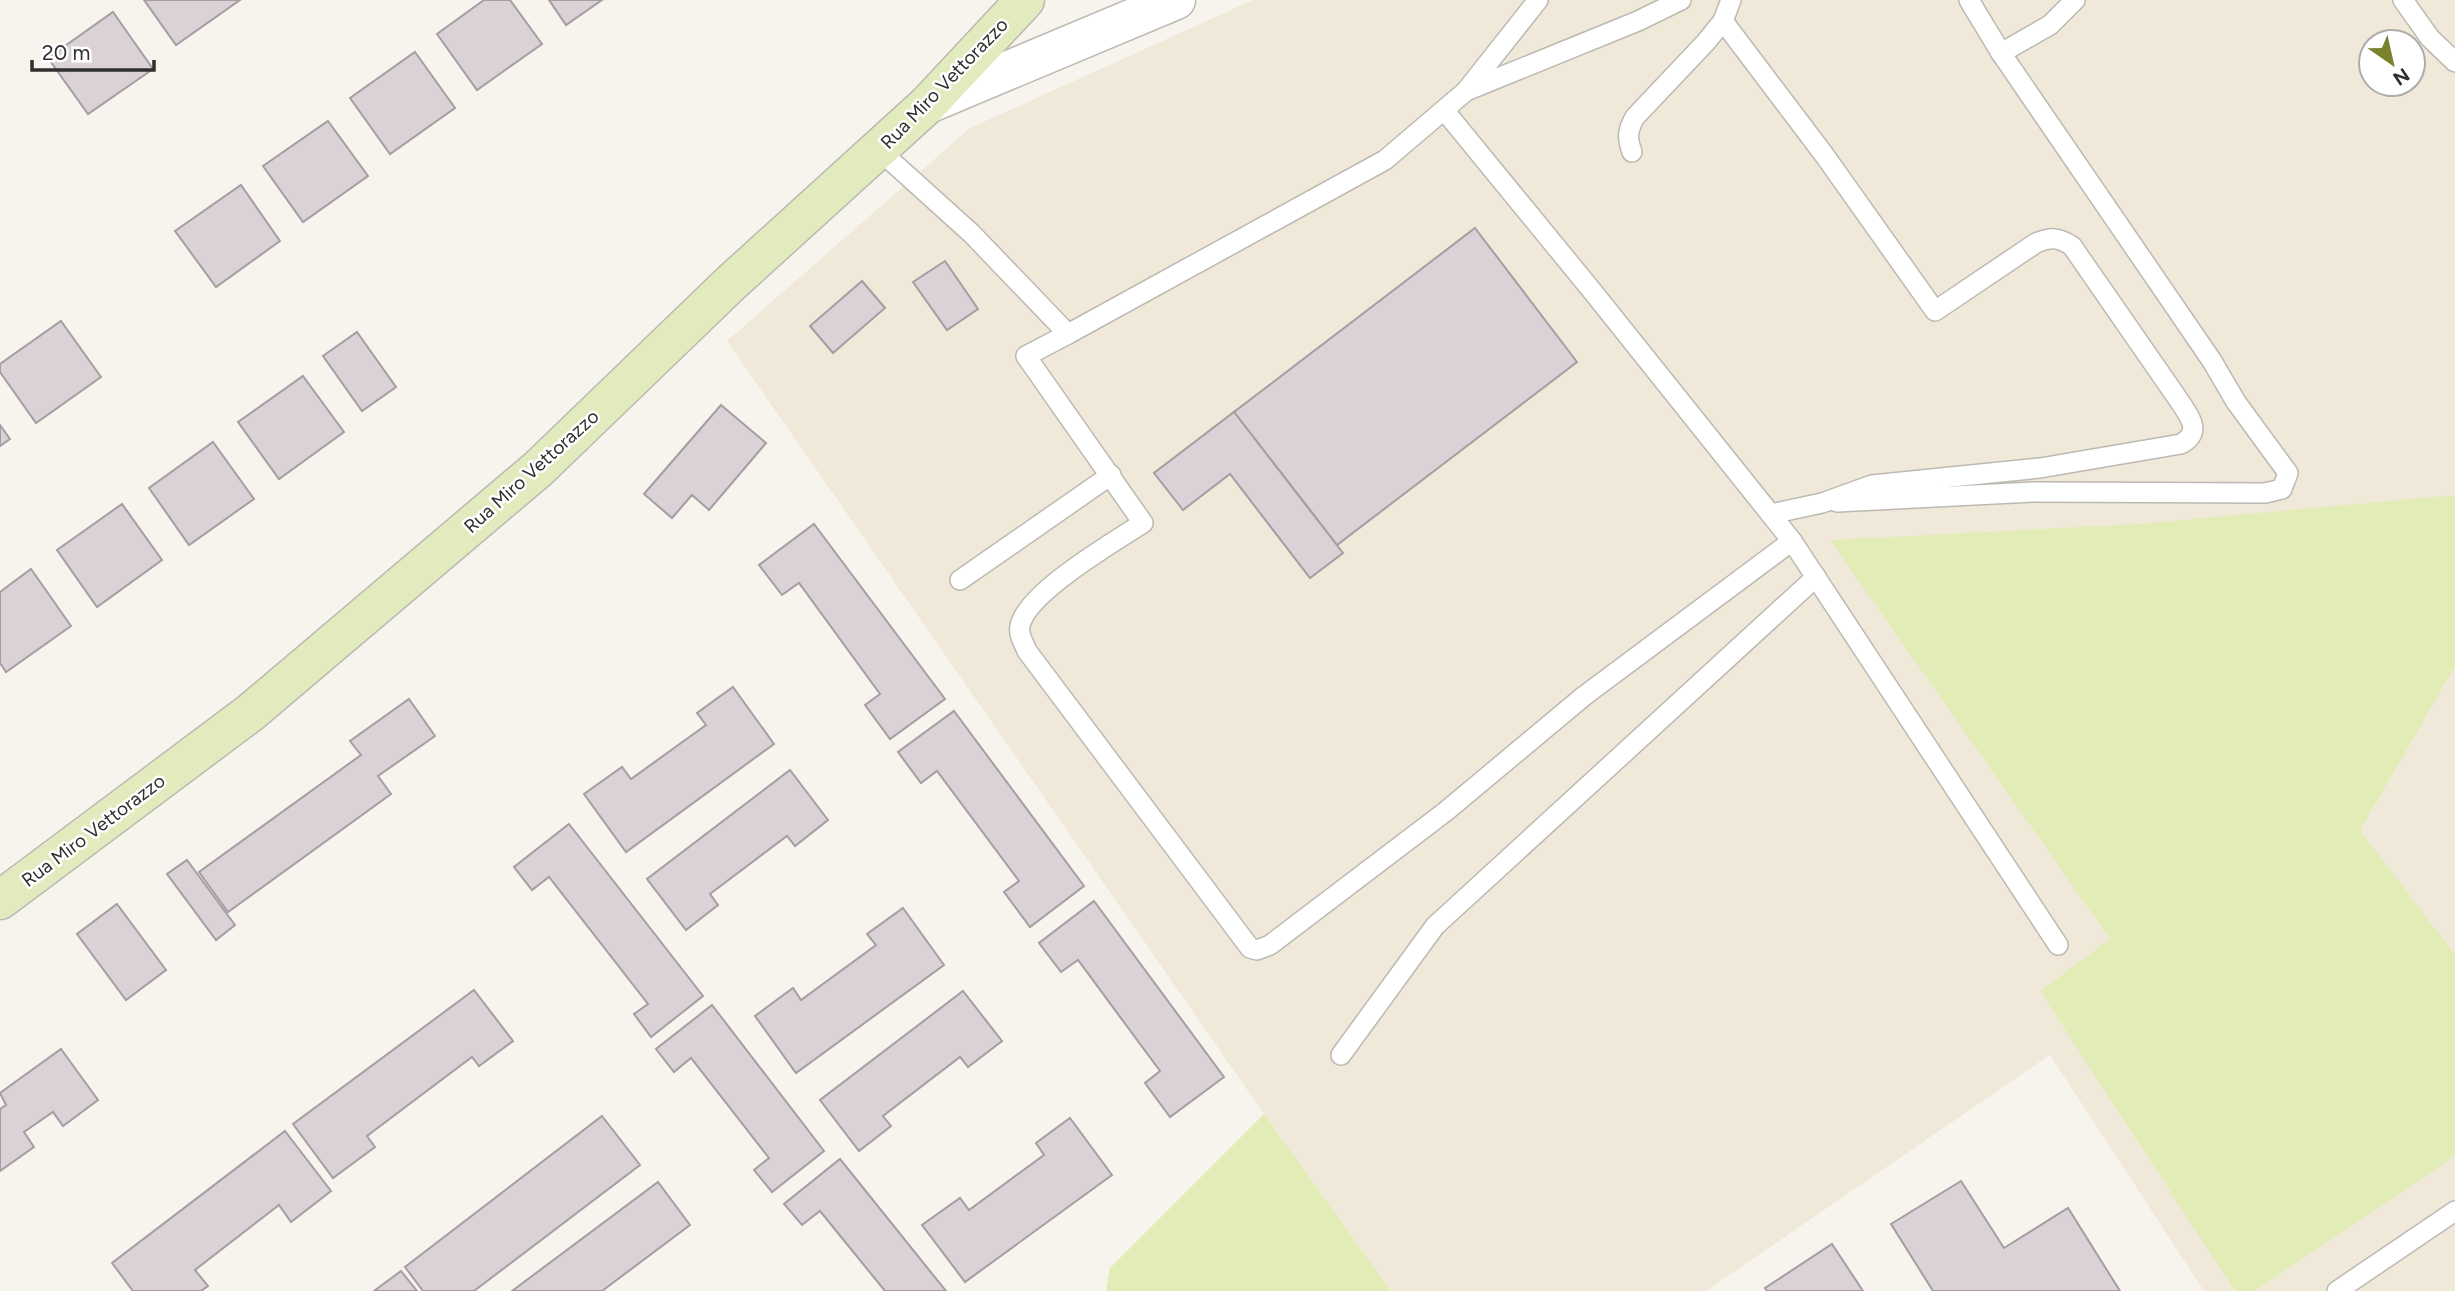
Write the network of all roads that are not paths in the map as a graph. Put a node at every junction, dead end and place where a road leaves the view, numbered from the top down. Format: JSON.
{"nodes":[{"id":1,"x":1025,"y":0,"type":"edge"},
{"id":2,"x":1176,"y":0,"type":"edge"},
{"id":3,"x":1538,"y":0,"type":"edge"},
{"id":4,"x":1681,"y":0,"type":"edge"},
{"id":5,"x":1731,"y":0,"type":"edge"},
{"id":6,"x":1969,"y":0,"type":"edge"},
{"id":7,"x":2075,"y":0,"type":"edge"},
{"id":8,"x":2403,"y":0,"type":"edge"},
{"id":9,"x":1723,"y":21,"type":"junction"},
{"id":10,"x":2001,"y":53,"type":"junction"},
{"id":11,"x":2455,"y":62,"type":"edge"},
{"id":12,"x":1466,"y":91,"type":"junction"},
{"id":13,"x":928,"y":104,"type":"junction"},
{"id":14,"x":1444,"y":110,"type":"junction"},
{"id":15,"x":879,"y":150,"type":"junction"},
{"id":16,"x":1632,"y":152,"type":"dead end"},
{"id":17,"x":1068,"y":334,"type":"junction"},
{"id":18,"x":1111,"y":475,"type":"junction"},
{"id":19,"x":1822,"y":503,"type":"junction"},
{"id":20,"x":1771,"y":514,"type":"junction"},
{"id":21,"x":1792,"y":541,"type":"junction"},
{"id":22,"x":1816,"y":577,"type":"junction"},
{"id":23,"x":960,"y":580,"type":"dead end"},
{"id":24,"x":0,"y":900,"type":"edge"},
{"id":25,"x":2058,"y":945,"type":"dead end"},
{"id":26,"x":1341,"y":1055,"type":"dead end"},
{"id":27,"x":2455,"y":1211,"type":"edge"},
{"id":28,"x":2337,"y":1291,"type":"edge"}],
"edges":[{"from":1,"to":13,"type":"street","name":"Rua Miro Vettorazzo"},
{"from":2,"to":13,"type":"street"},
{"from":3,"to":12,"type":"lane"},
{"from":4,"to":12,"type":"lane"},
{"from":5,"to":9,"type":"lane"},
{"from":6,"to":10,"type":"lane"},
{"from":7,"to":10,"type":"lane"},
{"from":8,"to":11,"type":"lane"},
{"from":9,"to":16,"type":"lane"},
{"from":9,"to":19,"type":"lane"},
{"from":10,"to":19,"type":"lane"},
{"from":12,"to":14,"type":"lane"},
{"from":13,"to":15,"type":"street","name":"Rua Miro Vettorazzo"},
{"from":14,"to":17,"type":"lane"},
{"from":14,"to":20,"type":"lane"},
{"from":15,"to":17,"type":"lane"},
{"from":15,"to":24,"type":"street","name":"Rua Miro Vettorazzo"},
{"from":17,"to":18,"type":"lane"},
{"from":18,"to":21,"type":"lane"},
{"from":18,"to":23,"type":"lane"},
{"from":19,"to":20,"type":"lane"},
{"from":20,"to":21,"type":"lane"},
{"from":21,"to":22,"type":"lane"},
{"from":22,"to":25,"type":"lane"},
{"from":22,"to":26,"type":"lane"},
{"from":27,"to":28,"type":"lane"}]}
